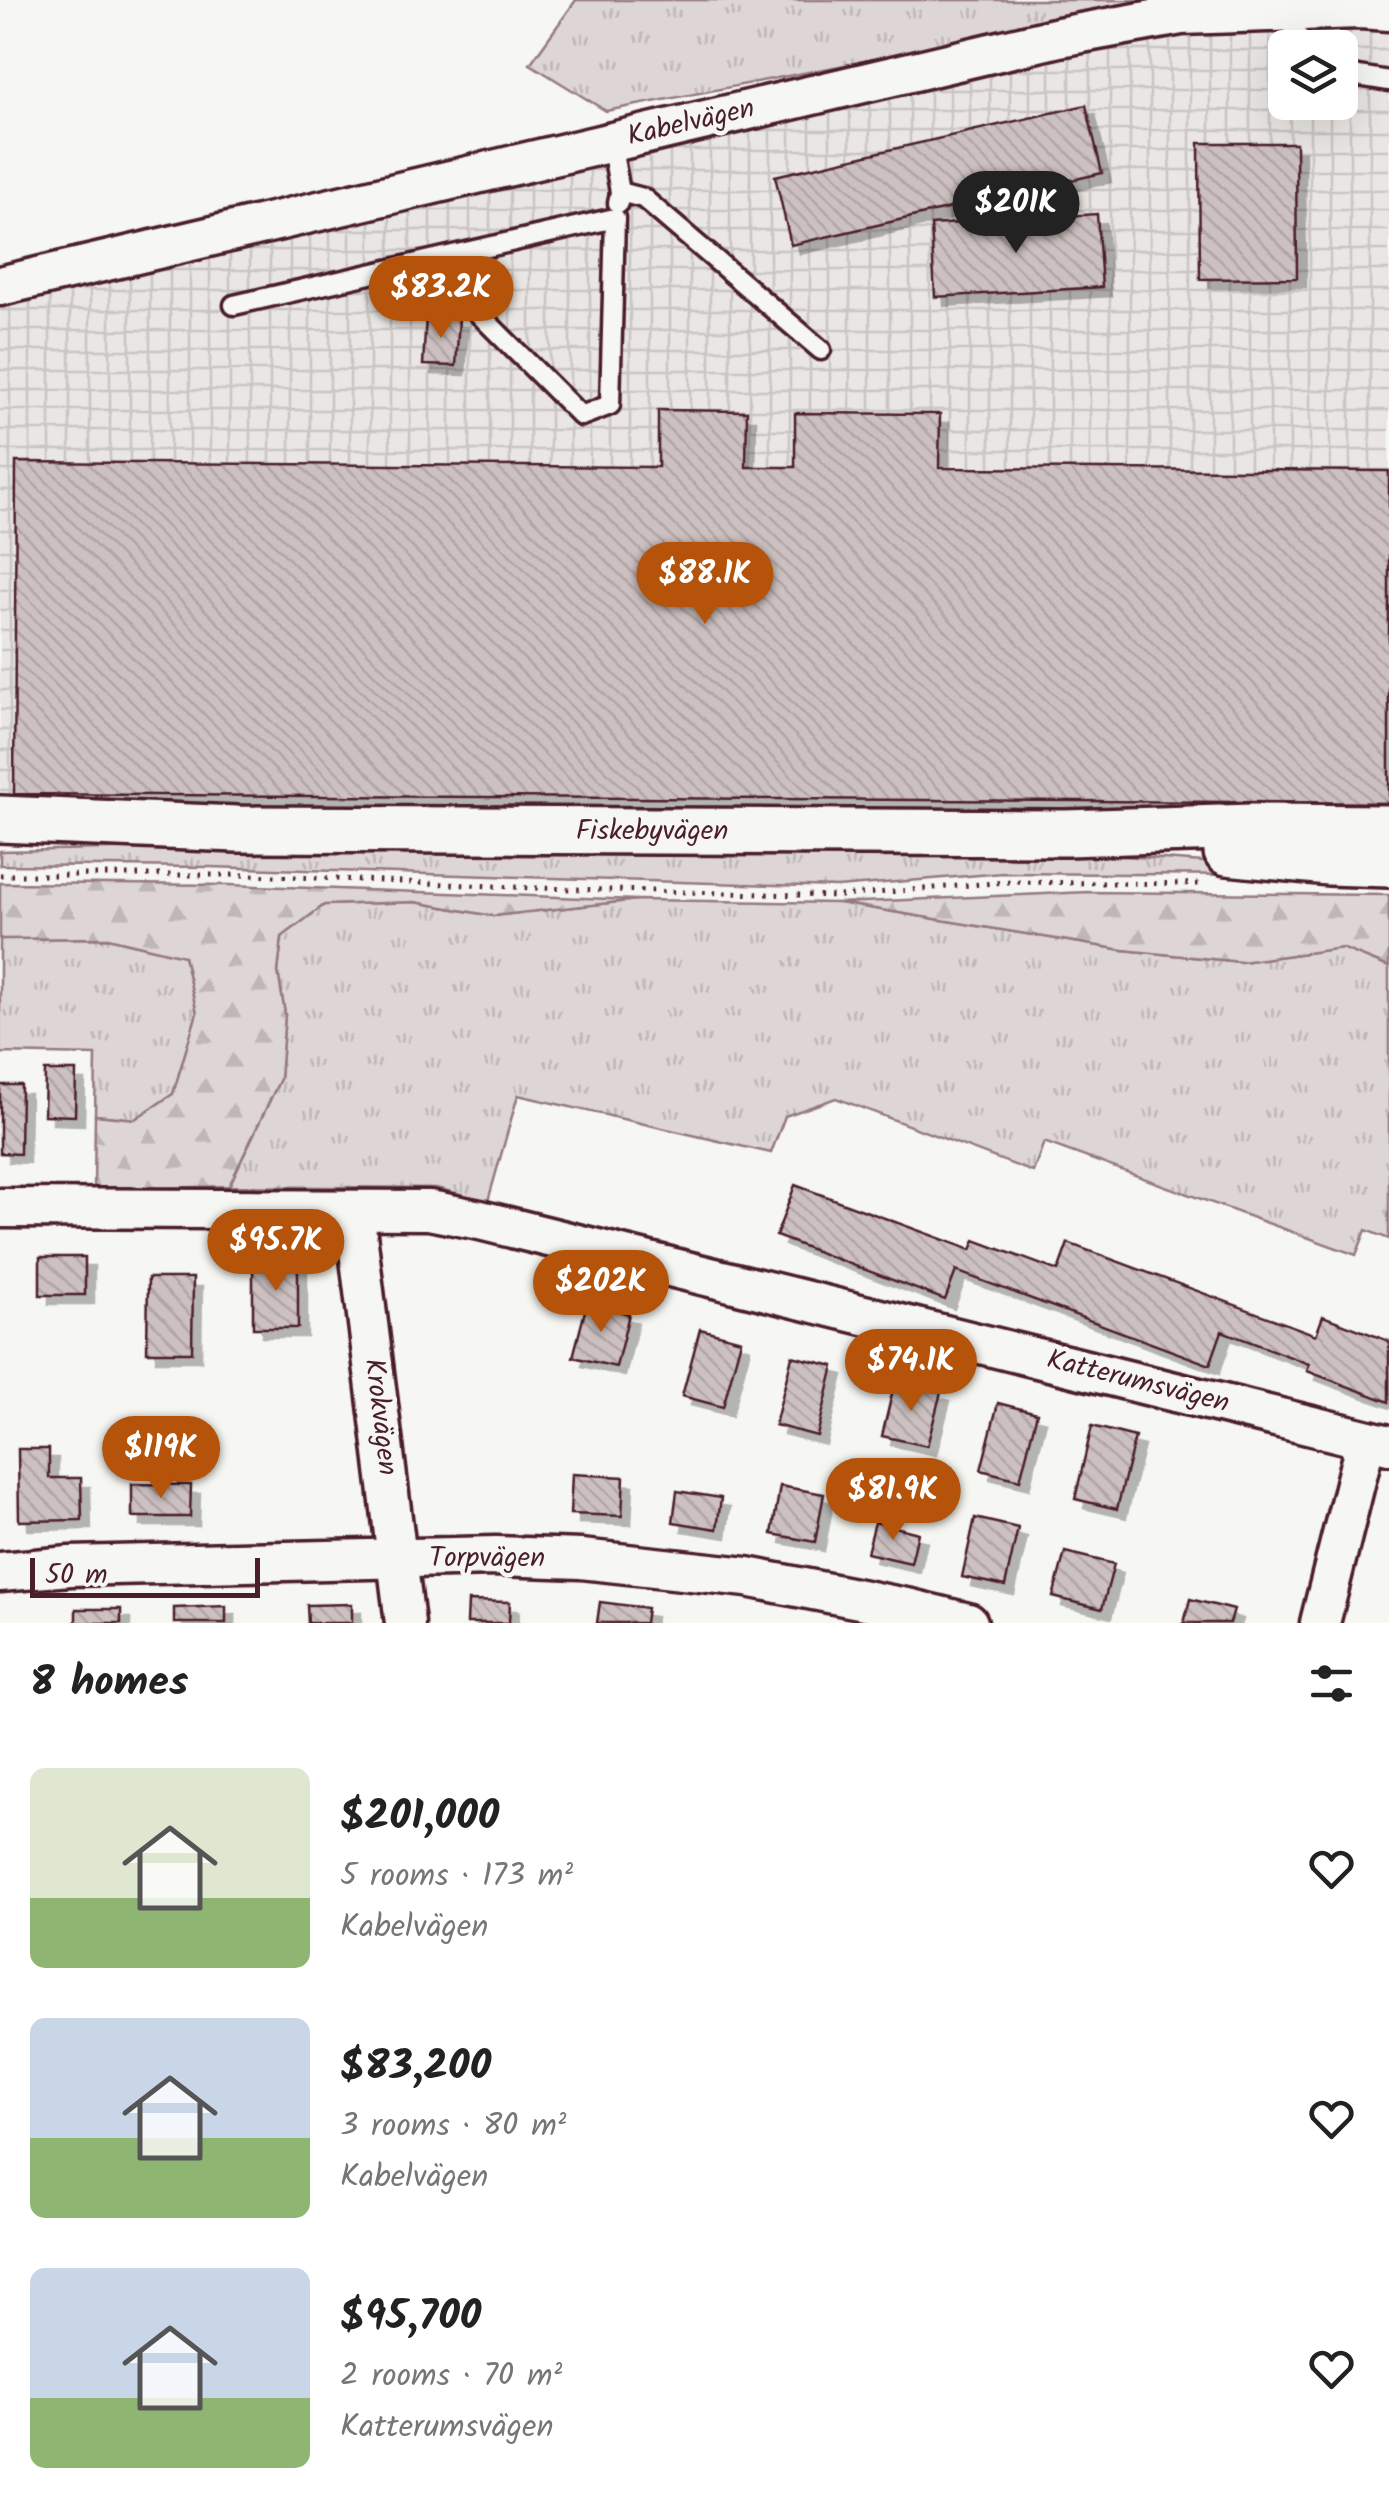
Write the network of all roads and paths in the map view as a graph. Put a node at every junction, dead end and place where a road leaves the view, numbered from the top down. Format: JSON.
{"nodes":[{"id":1,"x":1286,"y":11,"type":"junction"},
{"id":2,"x":1389,"y":11,"type":"edge"},
{"id":3,"x":1295,"y":30,"type":"edge"},
{"id":4,"x":1358,"y":76,"type":"edge"},
{"id":5,"x":1389,"y":81,"type":"edge"},
{"id":6,"x":611,"y":142,"type":"junction"},
{"id":7,"x":620,"y":192,"type":"junction"},
{"id":8,"x":614,"y":218,"type":"junction"},
{"id":9,"x":0,"y":286,"type":"edge"},
{"id":10,"x":466,"y":301,"type":"dead end"},
{"id":11,"x":234,"y":304,"type":"dead end"},
{"id":12,"x":821,"y":350,"type":"dead end"},
{"id":13,"x":0,"y":820,"type":"edge"},
{"id":14,"x":237,"y":828,"type":"junction"},
{"id":15,"x":1389,"y":828,"type":"edge"},
{"id":16,"x":1066,"y":833,"type":"junction"},
{"id":17,"x":0,"y":840,"type":"edge"},
{"id":18,"x":1389,"y":864,"type":"edge"},
{"id":19,"x":0,"y":875,"type":"edge"},
{"id":20,"x":1216,"y":884,"type":"dead end"},
{"id":21,"x":0,"y":1208,"type":"edge"},
{"id":22,"x":354,"y":1210,"type":"junction"},
{"id":23,"x":1377,"y":1442,"type":"edge"},
{"id":24,"x":398,"y":1559,"type":"junction"},
{"id":25,"x":0,"y":1572,"type":"edge"},
{"id":26,"x":406,"y":1623,"type":"edge"},
{"id":27,"x":968,"y":1623,"type":"edge"},
{"id":28,"x":1320,"y":1623,"type":"edge"}],
"edges":[{"from":1,"to":2,"type":"street","name":"Kabelvägen"},
{"from":1,"to":3,"type":"lane"},
{"from":1,"to":6,"type":"street","name":"Kabelvägen"},
{"from":4,"to":5,"type":"lane"},
{"from":6,"to":7,"type":"lane"},
{"from":6,"to":9,"type":"street","name":"Kabelvägen"},
{"from":7,"to":8,"type":"lane"},
{"from":7,"to":12,"type":"lane"},
{"from":8,"to":10,"type":"lane"},
{"from":8,"to":11,"type":"lane"},
{"from":13,"to":14,"type":"street","name":"Fiskebyvägen"},
{"from":14,"to":16,"type":"street","name":"Fiskebyvägen"},
{"from":14,"to":17,"type":"street","name":"Fiskebyvägen"},
{"from":15,"to":16,"type":"street","name":"Fiskebyvägen"},
{"from":16,"to":18,"type":"street","name":"Fiskebyvägen"},
{"from":19,"to":20,"type":"path"},
{"from":21,"to":22,"type":"street","name":"Katterumsvägen"},
{"from":22,"to":23,"type":"street","name":"Katterumsvägen"},
{"from":22,"to":24,"type":"street","name":"Krokvägen"},
{"from":23,"to":28,"type":"street"},
{"from":24,"to":25,"type":"street","name":"Torpvägen"},
{"from":24,"to":26,"type":"street","name":"Krokvägen"},
{"from":24,"to":27,"type":"street","name":"Torpvägen"}]}
